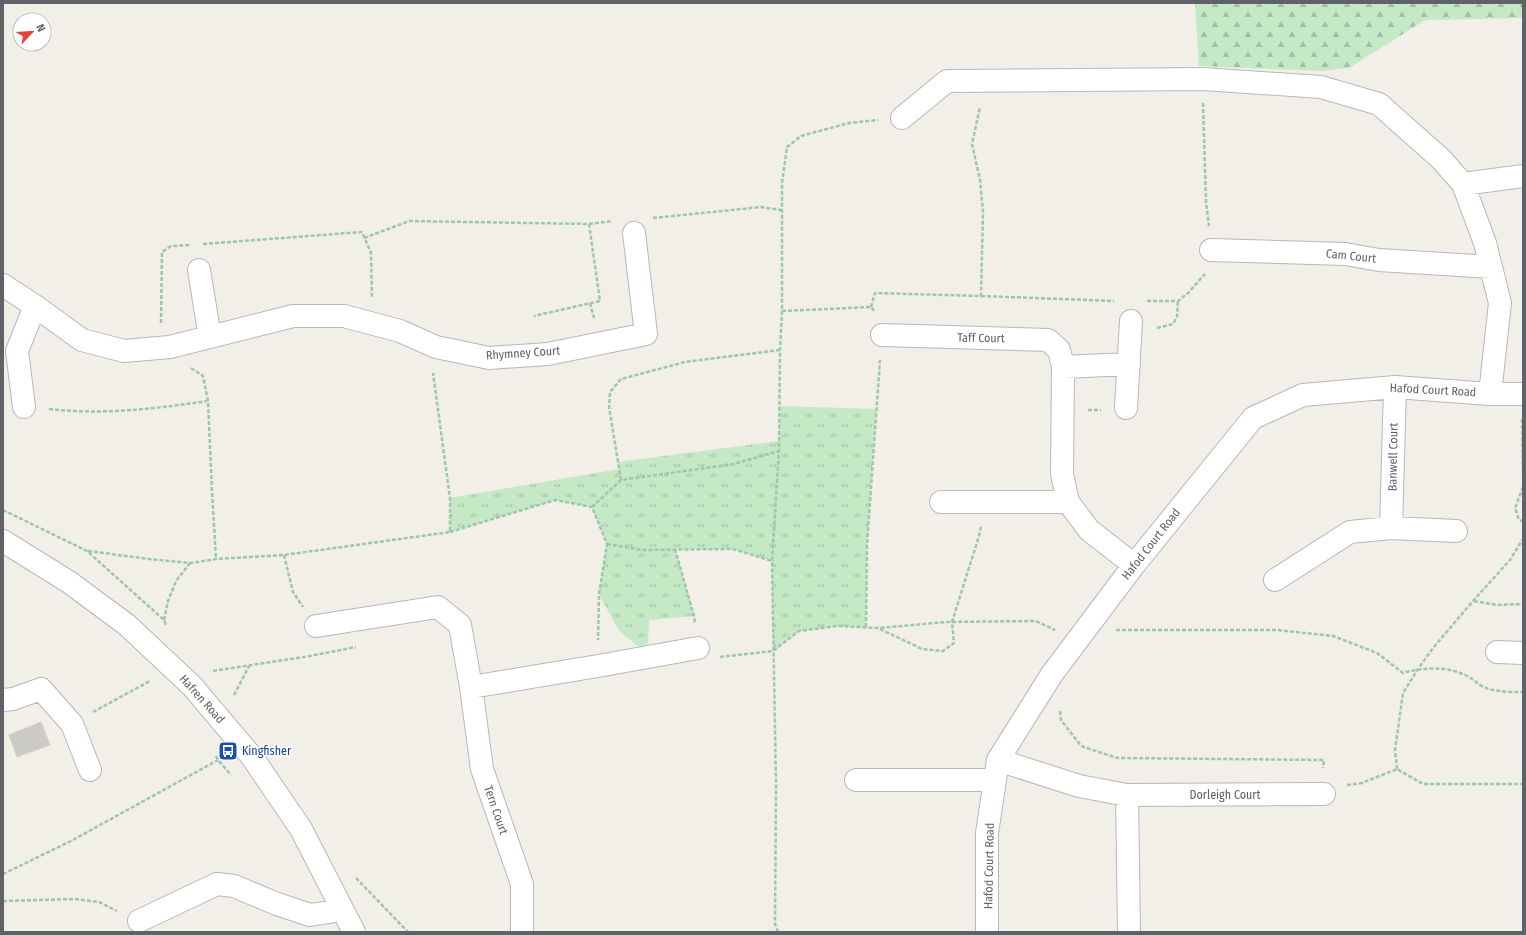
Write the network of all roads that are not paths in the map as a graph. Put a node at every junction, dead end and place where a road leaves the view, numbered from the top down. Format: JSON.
{"nodes":[{"id":1,"x":902,"y":118,"type":"road end"},
{"id":2,"x":1523,"y":176,"type":"edge"},
{"id":3,"x":1462,"y":184,"type":"junction"},
{"id":4,"x":634,"y":233,"type":"dead end"},
{"id":5,"x":1211,"y":250,"type":"road end"},
{"id":6,"x":1491,"y":267,"type":"junction"},
{"id":7,"x":199,"y":270,"type":"dead end"},
{"id":8,"x":3,"y":285,"type":"edge"},
{"id":9,"x":36,"y":306,"type":"junction"},
{"id":10,"x":1131,"y":326,"type":"road end"},
{"id":11,"x":882,"y":335,"type":"road end"},
{"id":12,"x":210,"y":337,"type":"junction"},
{"id":13,"x":1129,"y":364,"type":"junction"},
{"id":14,"x":1063,"y":367,"type":"junction"},
{"id":15,"x":1395,"y":387,"type":"junction"},
{"id":16,"x":1490,"y":394,"type":"junction"},
{"id":17,"x":1523,"y":394,"type":"edge"},
{"id":18,"x":24,"y":407,"type":"road end"},
{"id":19,"x":1126,"y":408,"type":"road end"},
{"id":20,"x":940,"y":502,"type":"dead end"},
{"id":21,"x":1068,"y":502,"type":"junction"},
{"id":22,"x":1391,"y":528,"type":"junction"},
{"id":23,"x":1456,"y":531,"type":"dead end"},
{"id":24,"x":3,"y":541,"type":"edge"},
{"id":25,"x":1134,"y":565,"type":"junction"},
{"id":26,"x":1275,"y":580,"type":"dead end"},
{"id":27,"x":316,"y":626,"type":"dead end"},
{"id":28,"x":698,"y":648,"type":"dead end"},
{"id":29,"x":1497,"y":652,"type":"dead end"},
{"id":30,"x":1523,"y":653,"type":"edge"},
{"id":31,"x":471,"y":687,"type":"junction"},
{"id":32,"x":3,"y":700,"type":"edge"},
{"id":33,"x":90,"y":770,"type":"dead end"},
{"id":34,"x":996,"y":770,"type":"junction"},
{"id":35,"x":856,"y":780,"type":"dead end"},
{"id":36,"x":1324,"y":794,"type":"dead end"},
{"id":37,"x":1127,"y":795,"type":"junction"},
{"id":38,"x":342,"y":910,"type":"junction"},
{"id":39,"x":139,"y":921,"type":"road end"},
{"id":40,"x":354,"y":932,"type":"edge"},
{"id":41,"x":526,"y":932,"type":"edge"},
{"id":42,"x":988,"y":932,"type":"edge"},
{"id":43,"x":1129,"y":932,"type":"edge"}],
"edges":[{"from":1,"to":3,"type":"street"},
{"from":2,"to":3,"type":"street"},
{"from":3,"to":6,"type":"street"},
{"from":4,"to":12,"type":"street","name":"Rhymney Court"},
{"from":5,"to":6,"type":"street","name":"Cam Court"},
{"from":6,"to":16,"type":"street"},
{"from":7,"to":12,"type":"street"},
{"from":8,"to":9,"type":"street","name":"Rhymney Court"},
{"from":9,"to":12,"type":"street","name":"Rhymney Court"},
{"from":9,"to":18,"type":"street"},
{"from":10,"to":13,"type":"street"},
{"from":11,"to":14,"type":"street","name":"Taff Court"},
{"from":13,"to":14,"type":"street"},
{"from":13,"to":19,"type":"street"},
{"from":14,"to":21,"type":"street","name":"Taff Court"},
{"from":15,"to":16,"type":"street","name":"Hafod Court Road"},
{"from":15,"to":22,"type":"street","name":"Banwell Court"},
{"from":15,"to":25,"type":"street","name":"Hafod Court Road"},
{"from":16,"to":17,"type":"street","name":"Hafod Court Road"},
{"from":20,"to":21,"type":"street"},
{"from":21,"to":25,"type":"street","name":"Taff Court"},
{"from":22,"to":23,"type":"street"},
{"from":22,"to":26,"type":"street"},
{"from":24,"to":38,"type":"street","name":"Hafren Road"},
{"from":25,"to":34,"type":"street","name":"Hafod Court Road"},
{"from":27,"to":31,"type":"street","name":"Tern Court"},
{"from":28,"to":31,"type":"street"},
{"from":29,"to":30,"type":"street"},
{"from":31,"to":41,"type":"street","name":"Tern Court"},
{"from":32,"to":33,"type":"street"},
{"from":34,"to":35,"type":"street","name":"Dorleigh Court"},
{"from":34,"to":37,"type":"street","name":"Dorleigh Court"},
{"from":34,"to":42,"type":"street","name":"Hafod Court Road"},
{"from":36,"to":37,"type":"street","name":"Dorleigh Court"},
{"from":37,"to":43,"type":"street"},
{"from":38,"to":39,"type":"street"},
{"from":38,"to":40,"type":"street","name":"Hafren Road"}]}
